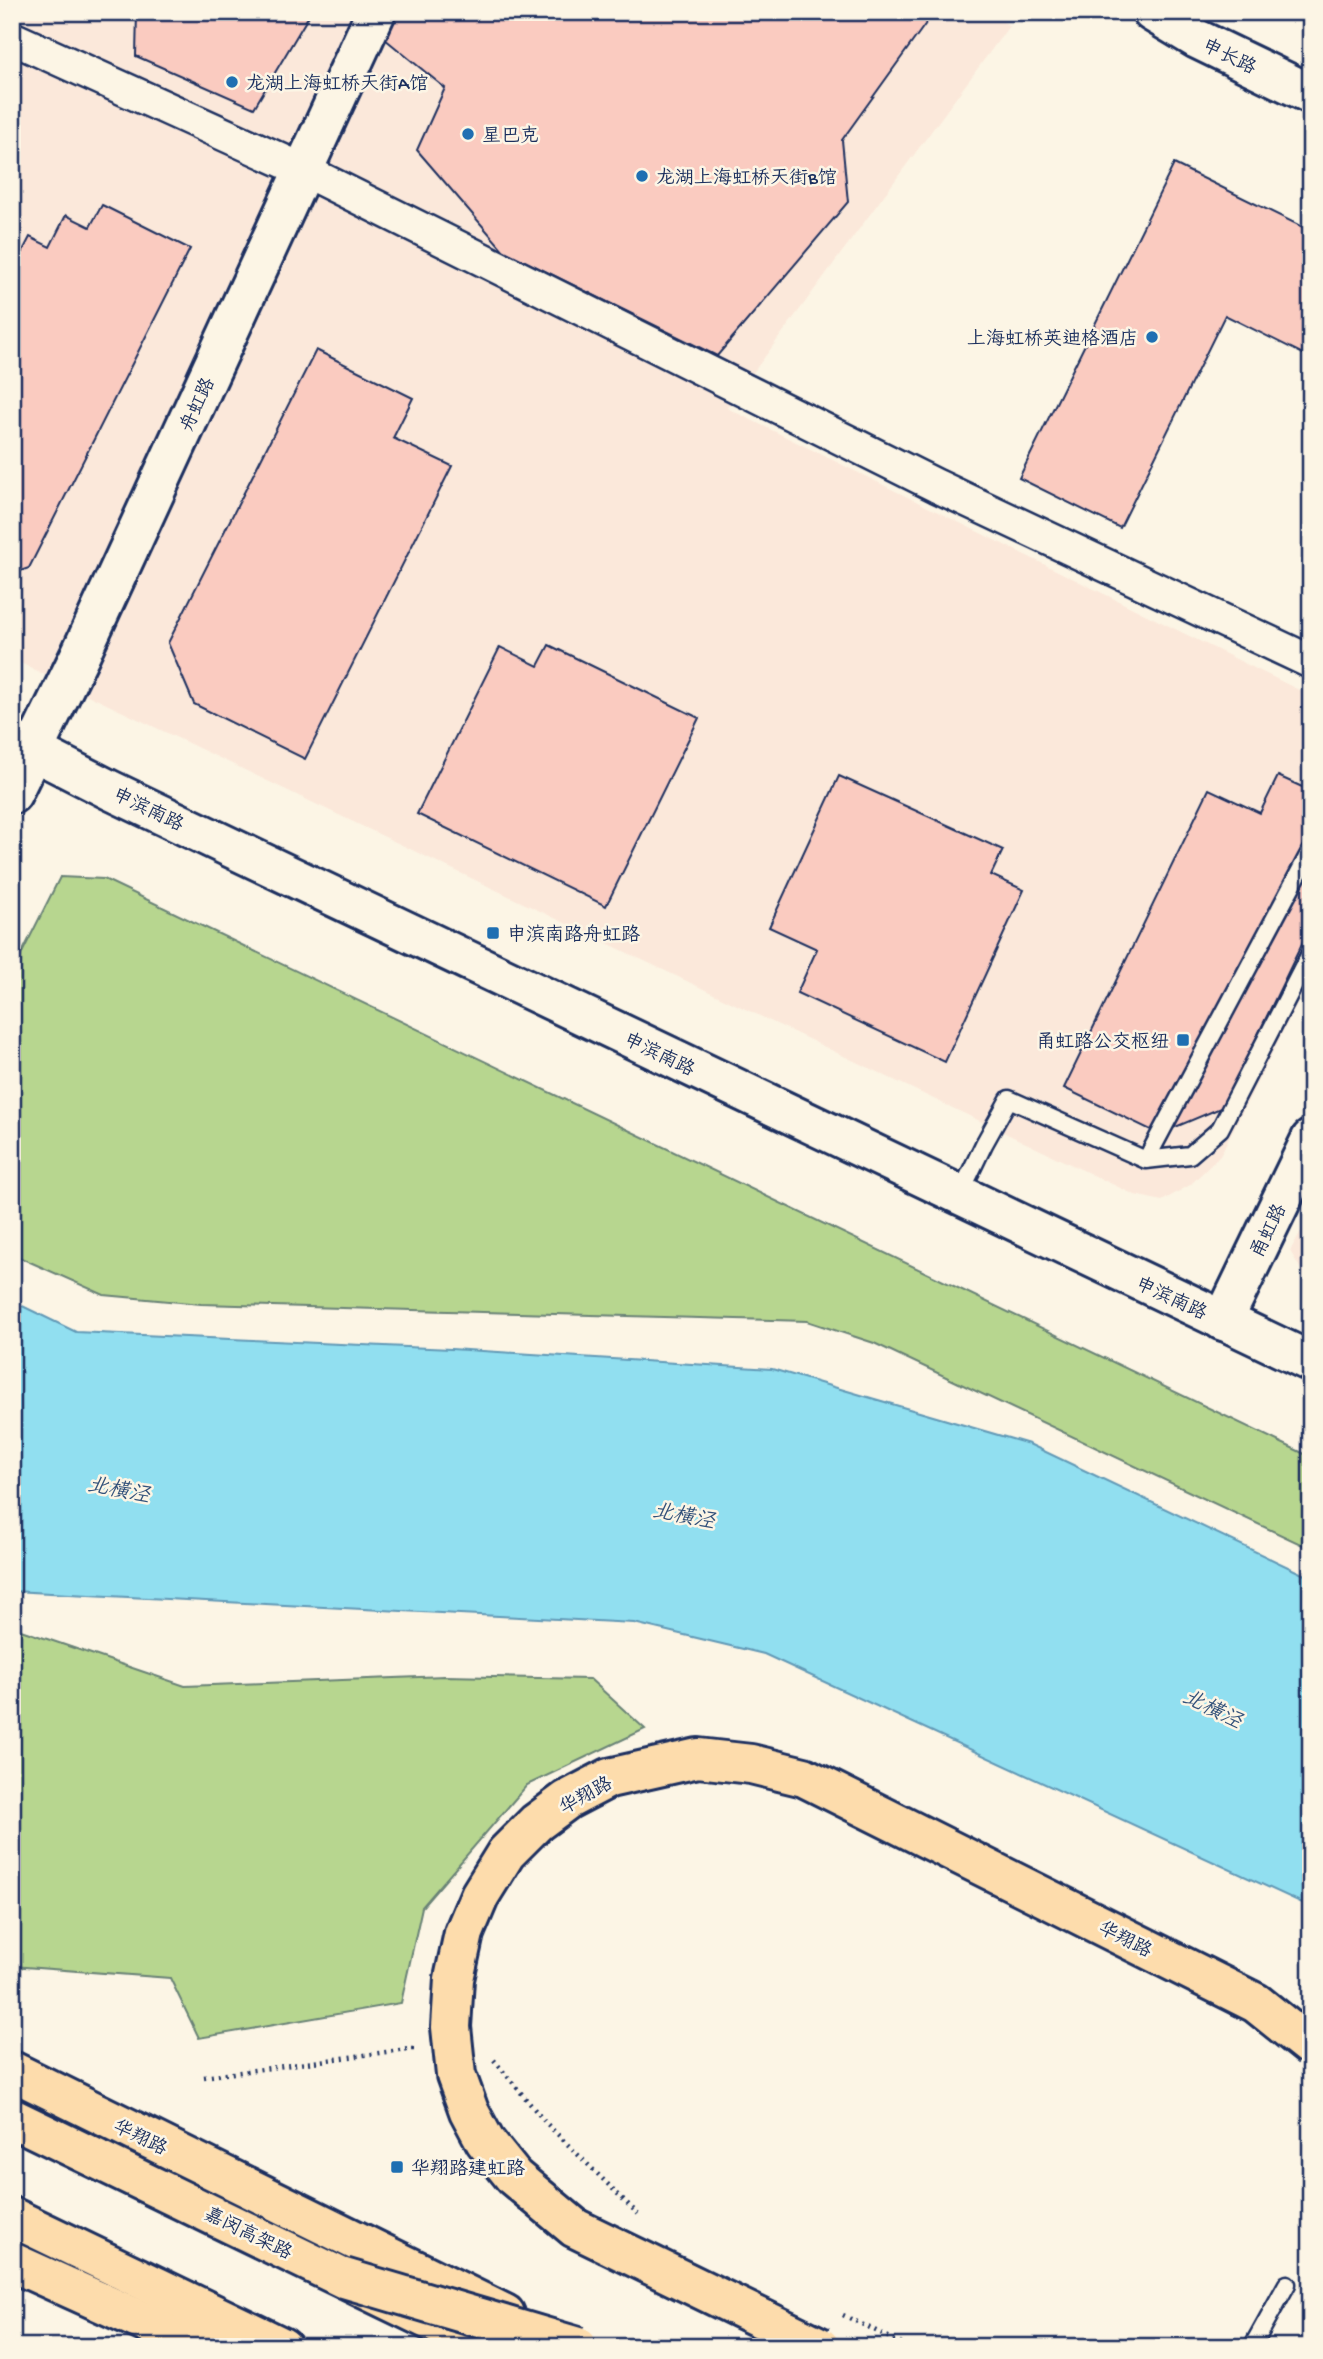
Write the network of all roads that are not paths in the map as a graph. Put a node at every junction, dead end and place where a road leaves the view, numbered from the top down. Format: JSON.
{"nodes":[{"id":1,"x":376,"y":12,"type":"edge"},
{"id":2,"x":1152,"y":12,"type":"edge"},
{"id":3,"x":12,"y":38,"type":"edge"},
{"id":4,"x":1311,"y":94,"type":"edge"},
{"id":5,"x":303,"y":170,"type":"junction"},
{"id":6,"x":1311,"y":662,"type":"edge"},
{"id":7,"x":23,"y":745,"type":"edge"},
{"id":8,"x":12,"y":794,"type":"edge"},
{"id":9,"x":1311,"y":849,"type":"edge"},
{"id":10,"x":1311,"y":952,"type":"edge"},
{"id":11,"x":1311,"y":1139,"type":"edge"},
{"id":12,"x":1146,"y":1160,"type":"junction"},
{"id":13,"x":959,"y":1197,"type":"junction"},
{"id":14,"x":1223,"y":1321,"type":"junction"},
{"id":15,"x":1311,"y":1362,"type":"edge"},
{"id":16,"x":1311,"y":2047,"type":"edge"},
{"id":17,"x":12,"y":2071,"type":"edge"},
{"id":18,"x":12,"y":2118,"type":"edge"},
{"id":19,"x":12,"y":2217,"type":"edge"},
{"id":20,"x":12,"y":2262,"type":"edge"},
{"id":21,"x":344,"y":2278,"type":"junction"},
{"id":22,"x":1287,"y":2284,"type":"dead end"},
{"id":23,"x":200,"y":2347,"type":"edge"},
{"id":24,"x":282,"y":2347,"type":"edge"},
{"id":25,"x":485,"y":2347,"type":"edge"},
{"id":26,"x":575,"y":2347,"type":"edge"},
{"id":27,"x":820,"y":2347,"type":"edge"},
{"id":28,"x":1252,"y":2347,"type":"edge"}],
"edges":[{"from":1,"to":5,"type":"main road","name":"舟虹路"},
{"from":2,"to":4,"type":"main road","name":"申长路"},
{"from":3,"to":5,"type":"street"},
{"from":5,"to":6,"type":"street"},
{"from":5,"to":7,"type":"main road","name":"舟虹路"},
{"from":7,"to":8,"type":"main road","name":"舟虹路"},
{"from":7,"to":13,"type":"main road","name":"申滨南路"},
{"from":9,"to":12,"type":"lane"},
{"from":10,"to":12,"type":"lane"},
{"from":11,"to":14,"type":"main road","name":"甬虹路"},
{"from":12,"to":13,"type":"lane"},
{"from":13,"to":14,"type":"main road","name":"申滨南路"},
{"from":14,"to":15,"type":"main road","name":"申滨南路"},
{"from":16,"to":27,"type":"main road","name":"华翔路","bridge":true},
{"from":17,"to":26,"type":"main road","name":"华翔路"},
{"from":18,"to":21,"type":"main road","name":"嘉闵高架路"},
{"from":19,"to":24,"type":"main road"},
{"from":20,"to":23,"type":"main road"},
{"from":21,"to":25,"type":"main road","name":"嘉闵高架路","bridge":true},
{"from":21,"to":26,"type":"main road","bridge":true},
{"from":22,"to":28,"type":"lane"}]}
